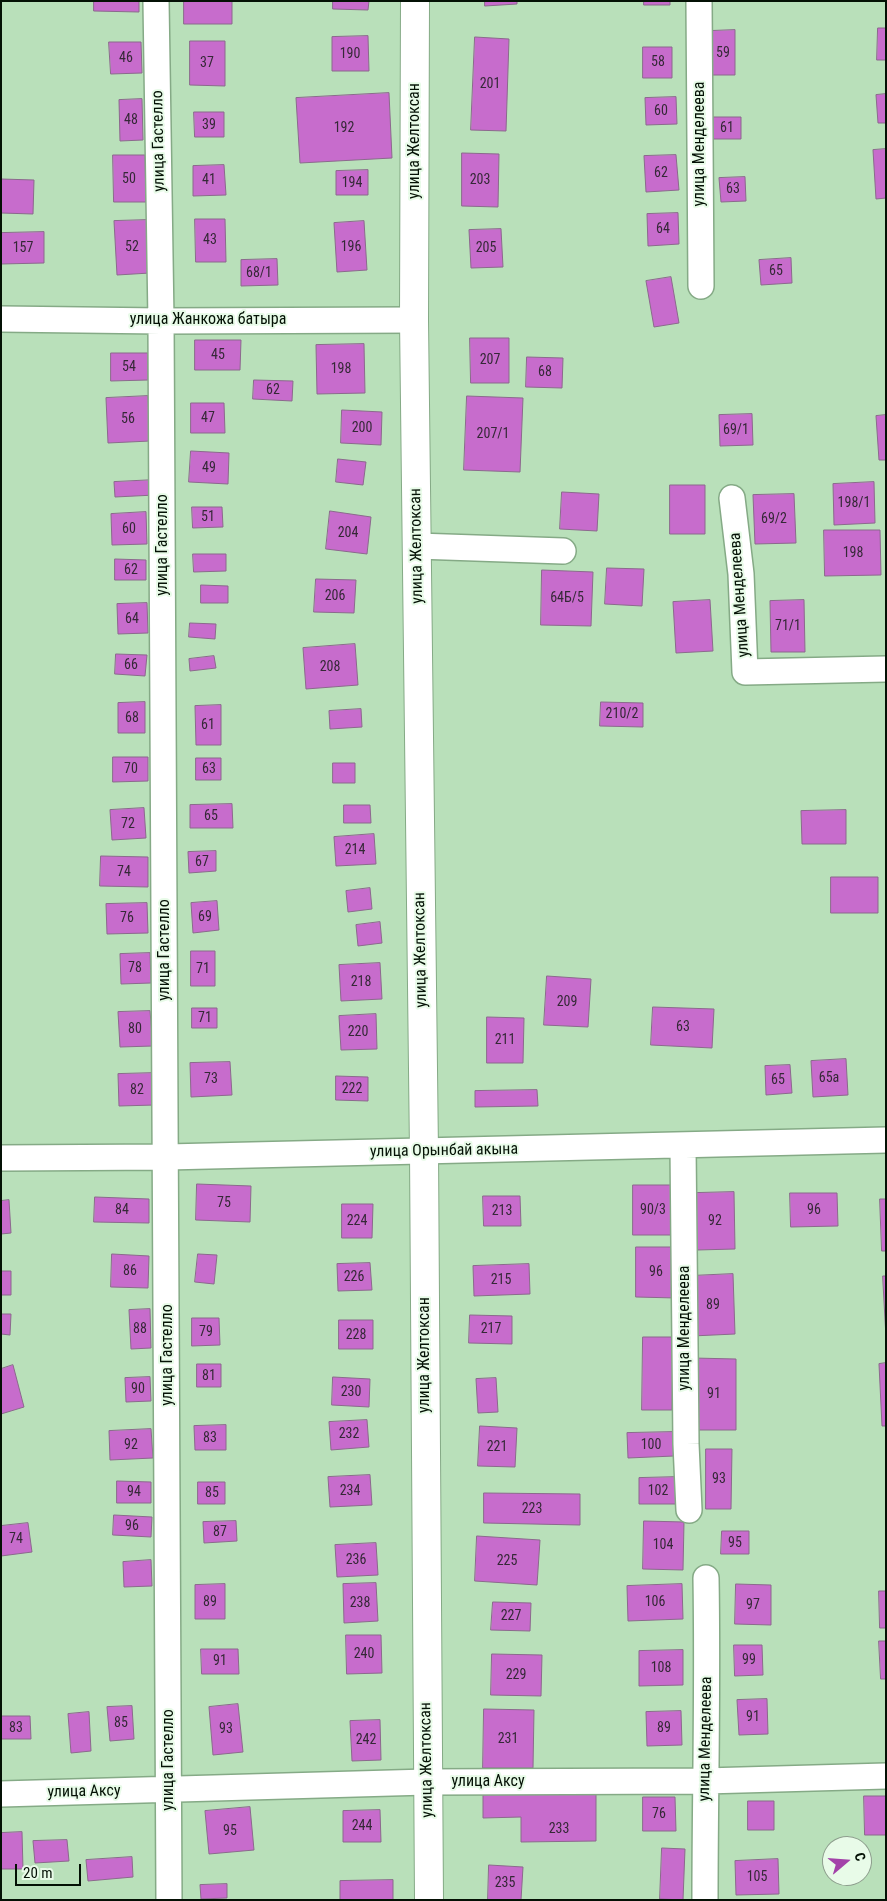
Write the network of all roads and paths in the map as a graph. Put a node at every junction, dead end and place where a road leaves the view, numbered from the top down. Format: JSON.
{"nodes":[{"id":1,"x":156,"y":1,"type":"edge"},
{"id":2,"x":415,"y":1,"type":"edge"},
{"id":3,"x":699,"y":1,"type":"edge"},
{"id":4,"x":701,"y":286,"type":"dead end"},
{"id":5,"x":1,"y":319,"type":"edge"},
{"id":6,"x":414,"y":320,"type":"junction"},
{"id":7,"x":162,"y":321,"type":"junction"},
{"id":8,"x":732,"y":498,"type":"dead end"},
{"id":9,"x":417,"y":546,"type":"junction"},
{"id":10,"x":563,"y":551,"type":"dead end"},
{"id":11,"x":886,"y":669,"type":"edge"},
{"id":12,"x":886,"y":1140,"type":"edge"},
{"id":13,"x":683,"y":1146,"type":"junction"},
{"id":14,"x":424,"y":1152,"type":"junction"},
{"id":15,"x":1,"y":1158,"type":"edge"},
{"id":16,"x":167,"y":1158,"type":"junction"},
{"id":17,"x":689,"y":1510,"type":"dead end"},
{"id":18,"x":706,"y":1578,"type":"dead end"},
{"id":19,"x":886,"y":1776,"type":"edge"},
{"id":20,"x":704,"y":1781,"type":"junction"},
{"id":21,"x":427,"y":1782,"type":"junction"},
{"id":22,"x":170,"y":1790,"type":"junction"},
{"id":23,"x":1,"y":1794,"type":"edge"},
{"id":24,"x":169,"y":1900,"type":"edge"},
{"id":25,"x":429,"y":1900,"type":"edge"},
{"id":26,"x":705,"y":1900,"type":"edge"}],
"edges":[{"from":1,"to":7,"type":"street","name":"улица Гастелло"},
{"from":2,"to":6,"type":"main road","name":"улица Желтоксан"},
{"from":3,"to":4,"type":"street","name":"улица Менделеева"},
{"from":5,"to":7,"type":"street","name":"улица Жанкожа батыра"},
{"from":6,"to":7,"type":"street","name":"улица Жанкожа батыра"},
{"from":6,"to":9,"type":"main road","name":"улица Желтоксан"},
{"from":7,"to":16,"type":"street","name":"улица Гастелло"},
{"from":8,"to":11,"type":"street","name":"улица Менделеева"},
{"from":9,"to":10,"type":"street"},
{"from":9,"to":14,"type":"main road","name":"улица Желтоксан"},
{"from":12,"to":13,"type":"street","name":"улица Орынбай акына"},
{"from":13,"to":14,"type":"street","name":"улица Орынбай акына"},
{"from":13,"to":17,"type":"street","name":"улица Менделеева"},
{"from":14,"to":16,"type":"street","name":"улица Орынбай акына"},
{"from":14,"to":21,"type":"main road","name":"улица Желтоксан"},
{"from":15,"to":16,"type":"street","name":"улица Орынбай акына"},
{"from":16,"to":22,"type":"street","name":"улица Гастелло"},
{"from":18,"to":20,"type":"street","name":"улица Менделеева"},
{"from":19,"to":20,"type":"street","name":"улица Аксу"},
{"from":20,"to":21,"type":"street","name":"улица Аксу"},
{"from":20,"to":26,"type":"street","name":"улица Менделеева"},
{"from":21,"to":22,"type":"street","name":"улица Аксу"},
{"from":21,"to":25,"type":"main road","name":"улица Желтоксан"},
{"from":22,"to":23,"type":"street","name":"улица Аксу"},
{"from":22,"to":24,"type":"street","name":"улица Гастелло"}]}
